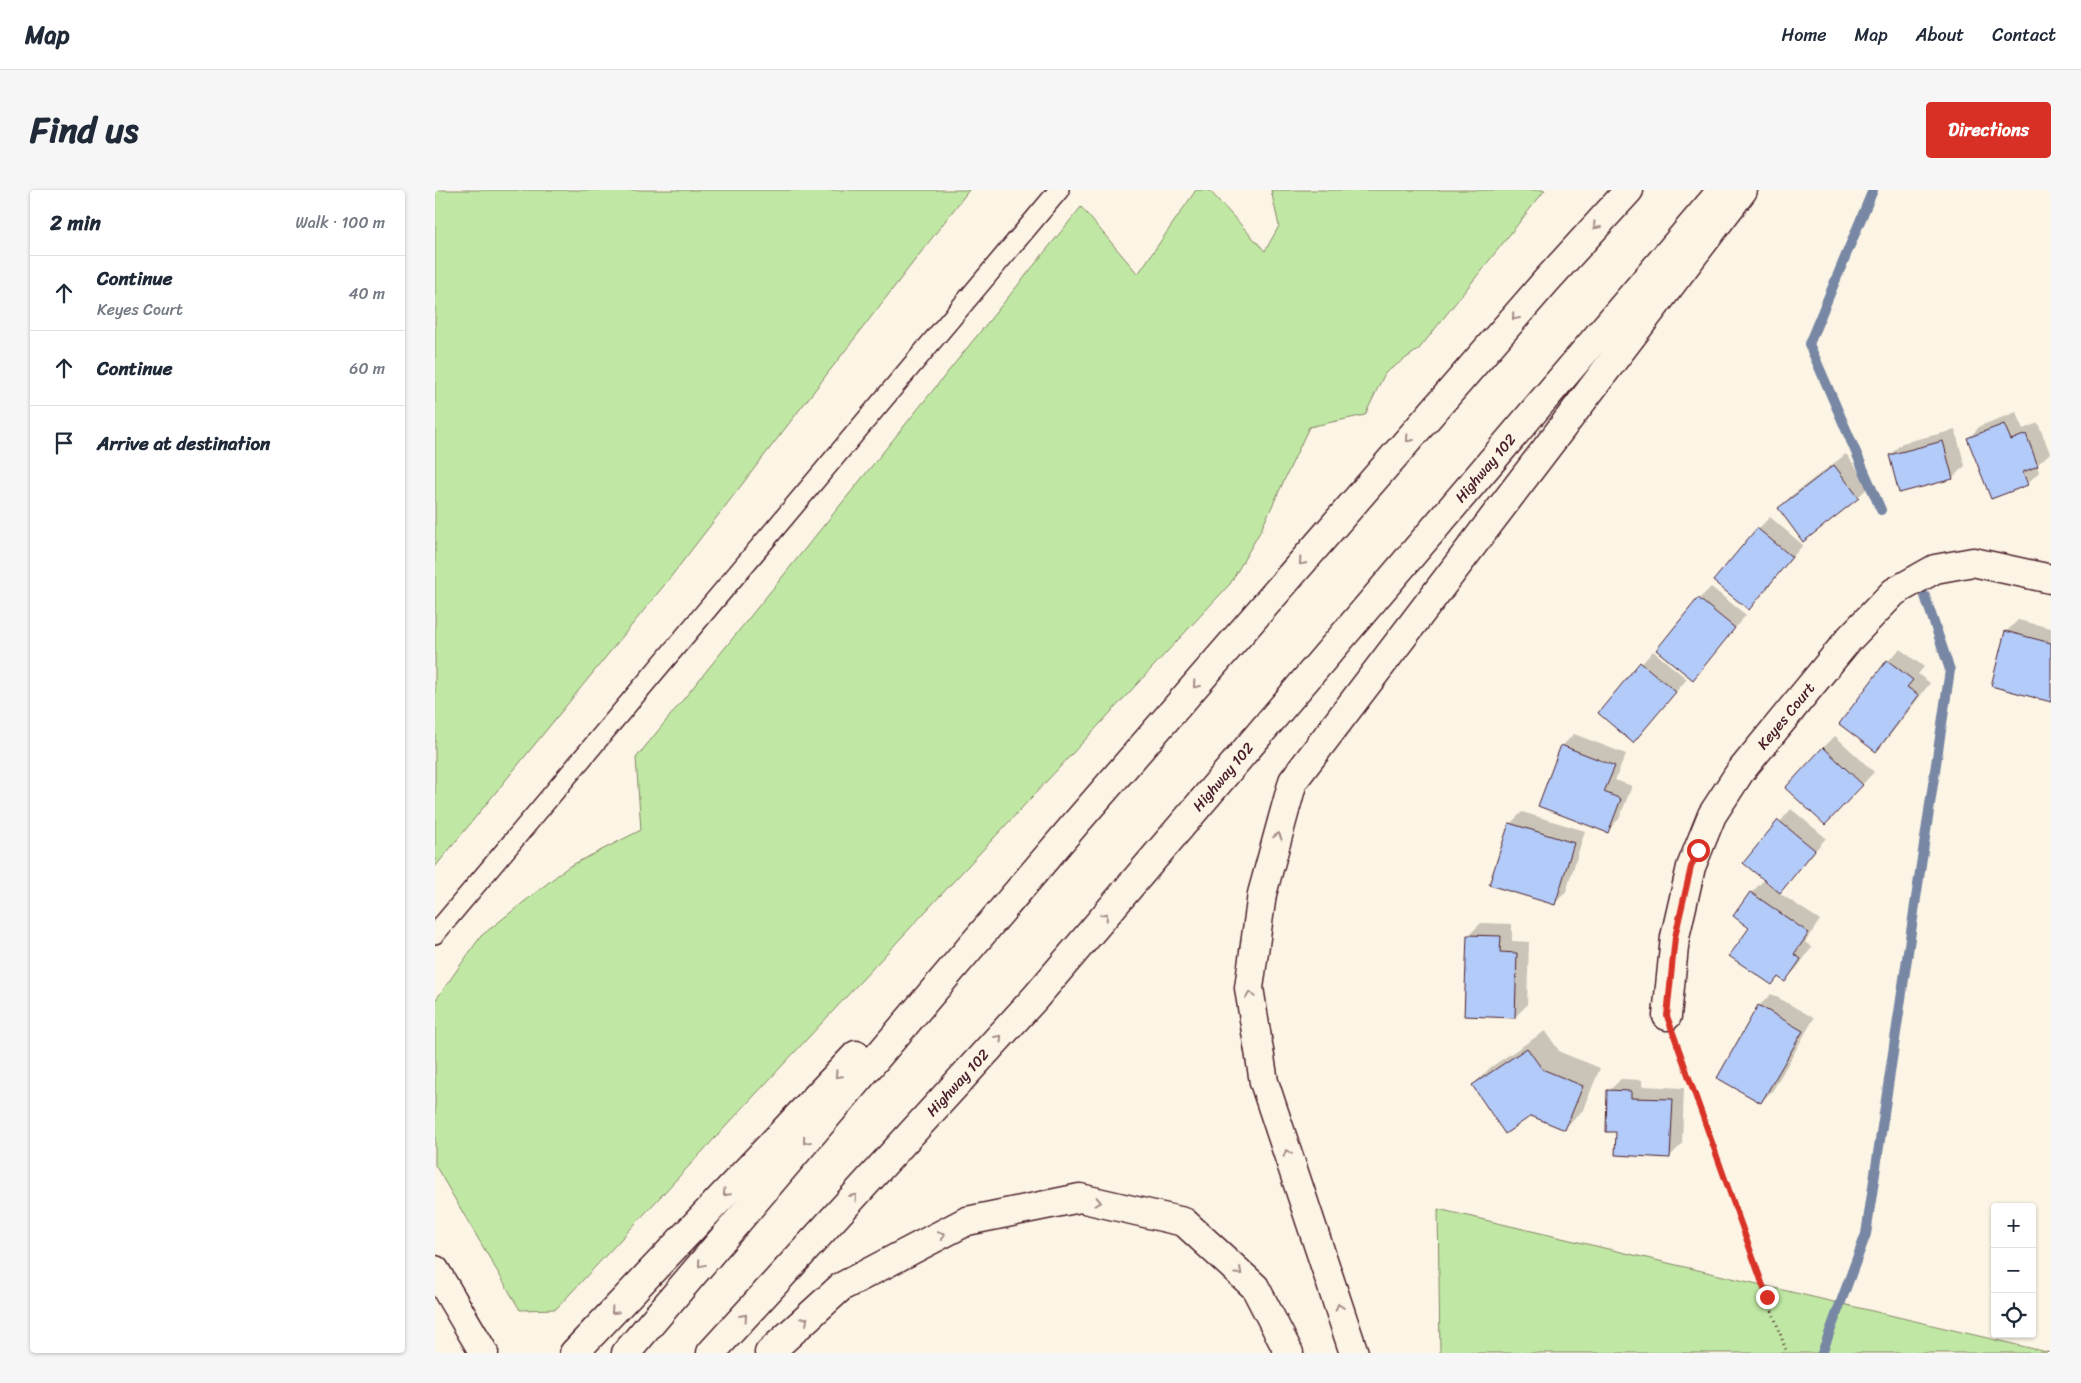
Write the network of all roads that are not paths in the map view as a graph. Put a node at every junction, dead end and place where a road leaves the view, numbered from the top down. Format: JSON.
{"nodes":[{"id":1,"x":1059,"y":190,"type":"edge"},
{"id":2,"x":1629,"y":190,"type":"edge"},
{"id":3,"x":1722,"y":190,"type":"edge"},
{"id":4,"x":1743,"y":190,"type":"edge"},
{"id":5,"x":2051,"y":579,"type":"edge"},
{"id":6,"x":1075,"y":823,"type":"junction"},
{"id":7,"x":435,"y":934,"type":"edge"},
{"id":8,"x":1667,"y":1016,"type":"road end"},
{"id":9,"x":435,"y":1270,"type":"edge"},
{"id":10,"x":484,"y":1353,"type":"edge"},
{"id":11,"x":574,"y":1353,"type":"edge"},
{"id":12,"x":626,"y":1353,"type":"edge"},
{"id":13,"x":711,"y":1353,"type":"edge"},
{"id":14,"x":769,"y":1353,"type":"edge"},
{"id":15,"x":1289,"y":1353,"type":"edge"},
{"id":16,"x":1354,"y":1353,"type":"edge"}],
"edges":[{"from":1,"to":7,"type":"lane"},
{"from":2,"to":6,"type":"main road","one_way":true},
{"from":13,"to":3,"type":"main road","name":"Highway 102","one_way":true},
{"from":16,"to":4,"type":"main road","one_way":true},
{"from":5,"to":8,"type":"main road","name":"Keyes Court"},
{"from":6,"to":11,"type":"main road","one_way":true},
{"from":6,"to":12,"type":"main road","one_way":true},
{"from":9,"to":10,"type":"main road"},
{"from":14,"to":15,"type":"main road","one_way":true}]}
